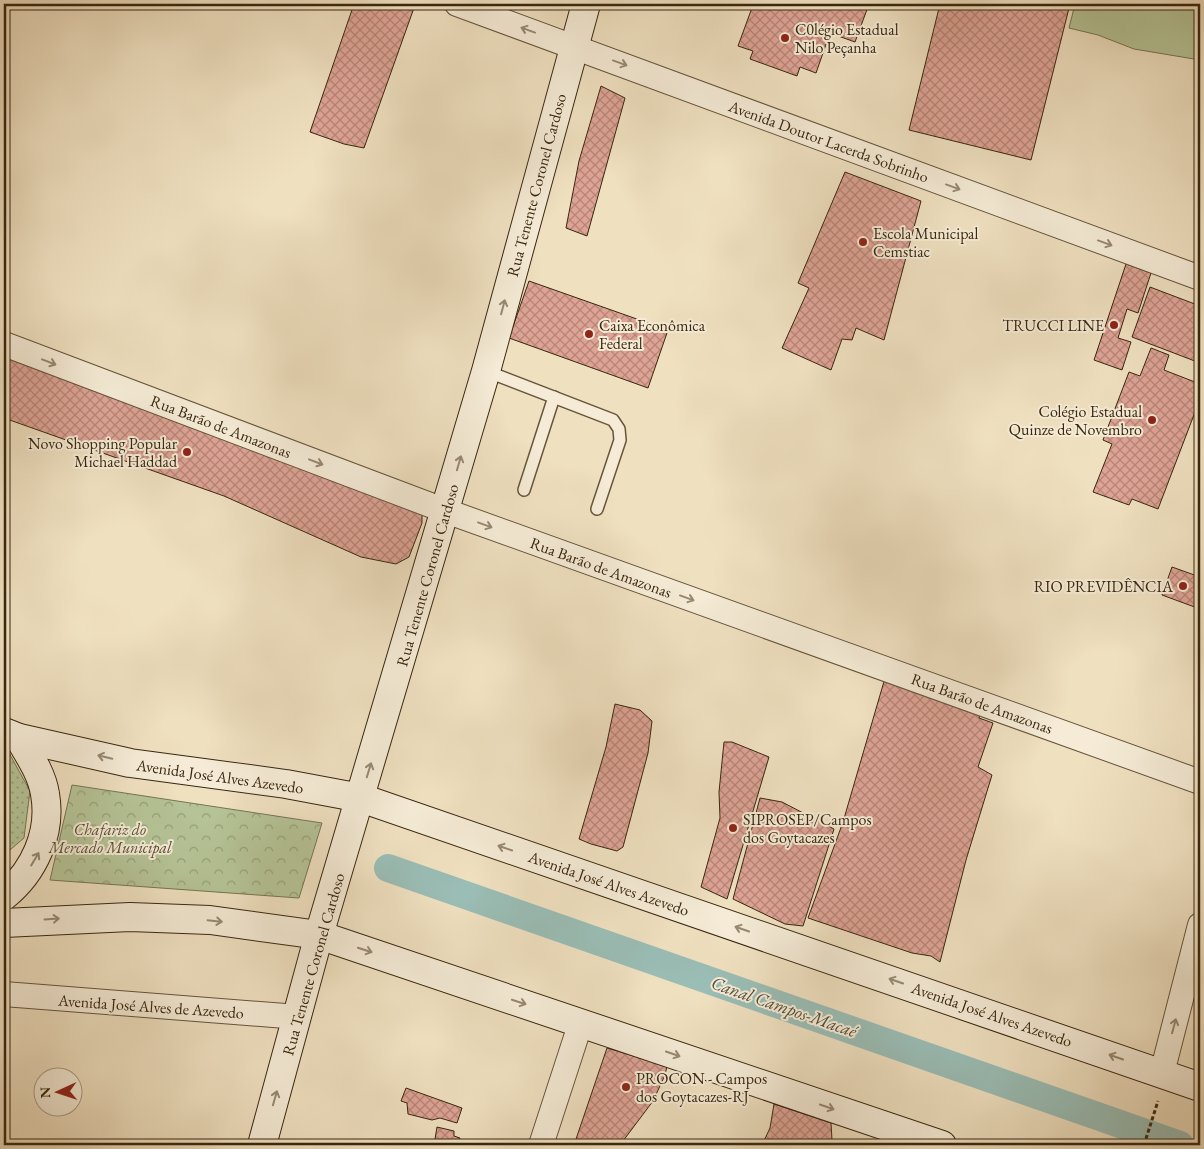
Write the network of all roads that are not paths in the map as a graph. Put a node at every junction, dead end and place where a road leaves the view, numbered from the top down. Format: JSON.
{"nodes":[{"id":1,"x":457,"y":4,"type":"edge"},
{"id":2,"x":586,"y":4,"type":"edge"},
{"id":3,"x":574,"y":46,"type":"junction"},
{"id":4,"x":1200,"y":278,"type":"edge"},
{"id":5,"x":4,"y":344,"type":"edge"},
{"id":6,"x":486,"y":371,"type":"junction"},
{"id":7,"x":554,"y":397,"type":"junction"},
{"id":8,"x":524,"y":490,"type":"dead end"},
{"id":9,"x":597,"y":509,"type":"dead end"},
{"id":10,"x":446,"y":511,"type":"junction"},
{"id":11,"x":11,"y":735,"type":"edge"},
{"id":12,"x":1200,"y":782,"type":"edge"},
{"id":13,"x":361,"y":798,"type":"junction"},
{"id":14,"x":4,"y":896,"type":"edge"},
{"id":15,"x":4,"y":923,"type":"edge"},
{"id":16,"x":1200,"y":926,"type":"edge"},
{"id":17,"x":319,"y":935,"type":"junction"},
{"id":18,"x":4,"y":994,"type":"edge"},
{"id":19,"x":298,"y":1017,"type":"junction"},
{"id":20,"x":581,"y":1022,"type":"junction"},
{"id":21,"x":1162,"y":1073,"type":"junction"},
{"id":22,"x":1200,"y":1086,"type":"edge"},
{"id":23,"x":262,"y":1145,"type":"edge"},
{"id":24,"x":541,"y":1145,"type":"edge"},
{"id":25,"x":942,"y":1145,"type":"edge"}],
"edges":[{"from":3,"to":1,"type":"street","name":"Avenida Doutor Lacerda Sobrinho","one_way":true},
{"from":2,"to":3,"type":"main road","name":"Rua Tenente Coronel Cardoso"},
{"from":3,"to":4,"type":"street","name":"Avenida Doutor Lacerda Sobrinho","one_way":true},
{"from":6,"to":3,"type":"main road","name":"Rua Tenente Coronel Cardoso","one_way":true},
{"from":5,"to":10,"type":"street","name":"Rua Barão de Amazonas","one_way":true},
{"from":6,"to":7,"type":"lane"},
{"from":10,"to":6,"type":"main road","name":"Rua Tenente Coronel Cardoso","one_way":true},
{"from":7,"to":8,"type":"lane"},
{"from":7,"to":9,"type":"lane"},
{"from":10,"to":12,"type":"street","name":"Rua Barão de Amazonas","one_way":true},
{"from":13,"to":10,"type":"main road","name":"Rua Tenente Coronel Cardoso","one_way":true},
{"from":13,"to":11,"type":"main road","name":"Avenida José Alves Azevedo","one_way":true},
{"from":14,"to":11,"type":"main road","one_way":true},
{"from":13,"to":17,"type":"main road","name":"Rua Tenente Coronel Cardoso"},
{"from":21,"to":13,"type":"main road","name":"Avenida José Alves Azevedo","one_way":true},
{"from":15,"to":17,"type":"main road","one_way":true},
{"from":21,"to":16,"type":"street","one_way":true},
{"from":17,"to":19,"type":"main road","name":"Rua Tenente Coronel Cardoso"},
{"from":17,"to":20,"type":"main road","one_way":true},
{"from":18,"to":19,"type":"street","name":"Avenida José Alves de Azevedo"},
{"from":23,"to":19,"type":"main road","name":"Rua Tenente Coronel Cardoso","one_way":true},
{"from":20,"to":24,"type":"street"},
{"from":20,"to":25,"type":"main road","one_way":true},
{"from":21,"to":22,"type":"main road","name":"Avenida José Alves Azevedo"}]}
